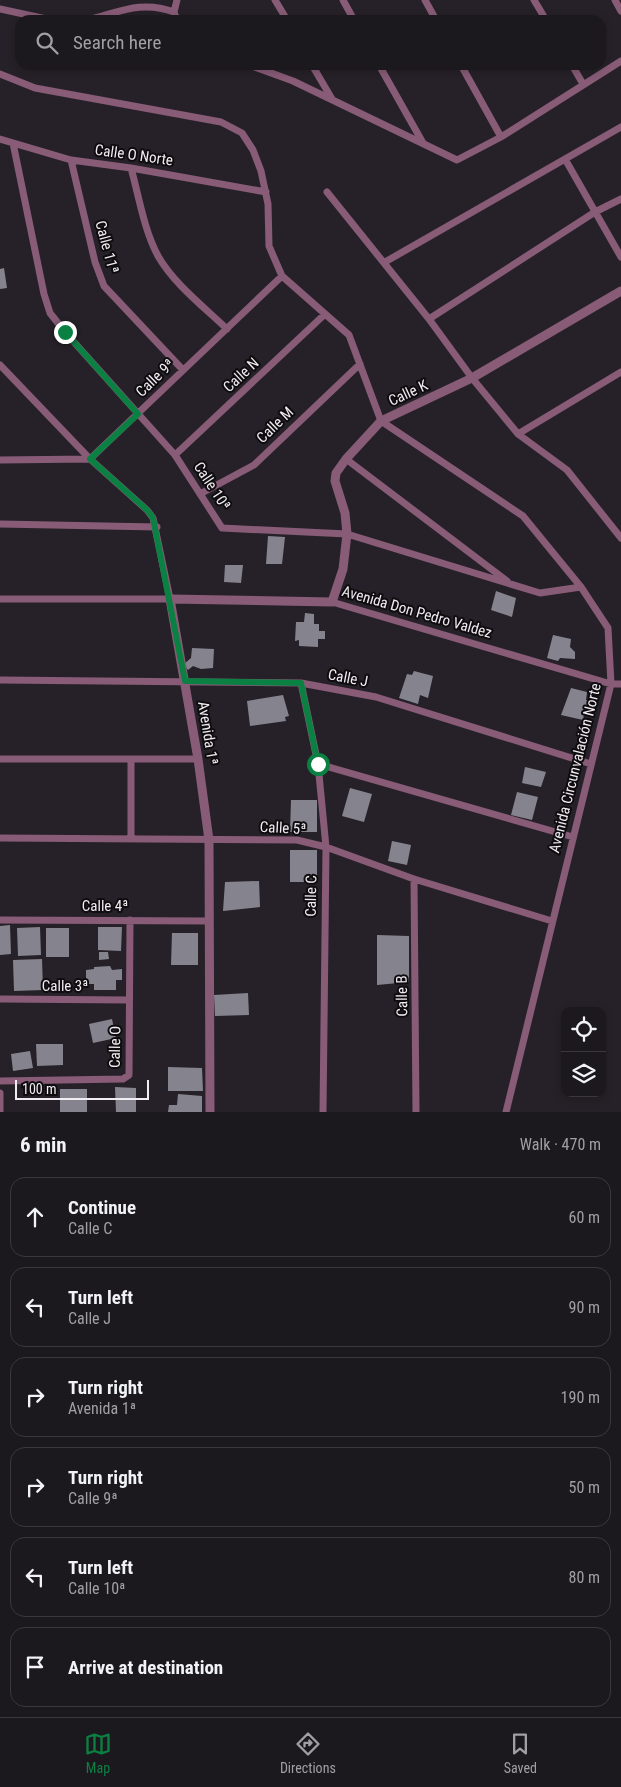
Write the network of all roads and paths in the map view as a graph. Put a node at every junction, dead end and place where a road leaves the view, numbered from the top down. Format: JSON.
{"nodes":[{"id":1,"x":177,"y":0,"type":"edge"},
{"id":2,"x":275,"y":0,"type":"edge"},
{"id":3,"x":343,"y":0,"type":"edge"},
{"id":4,"x":425,"y":0,"type":"edge"},
{"id":5,"x":534,"y":0,"type":"edge"},
{"id":6,"x":615,"y":0,"type":"edge"},
{"id":7,"x":0,"y":9,"type":"edge"},
{"id":8,"x":621,"y":11,"type":"edge"},
{"id":9,"x":174,"y":12,"type":"junction"},
{"id":10,"x":28,"y":15,"type":"edge"},
{"id":11,"x":105,"y":15,"type":"edge"},
{"id":12,"x":175,"y":15,"type":"edge"},
{"id":13,"x":284,"y":15,"type":"edge"},
{"id":14,"x":351,"y":15,"type":"edge"},
{"id":15,"x":433,"y":15,"type":"edge"},
{"id":16,"x":543,"y":15,"type":"edge"},
{"id":17,"x":621,"y":61,"type":"edge"},
{"id":18,"x":263,"y":70,"type":"edge"},
{"id":19,"x":315,"y":70,"type":"edge"},
{"id":20,"x":382,"y":70,"type":"edge"},
{"id":21,"x":464,"y":70,"type":"edge"},
{"id":22,"x":575,"y":70,"type":"edge"},
{"id":23,"x":0,"y":74,"type":"edge"},
{"id":24,"x":583,"y":84,"type":"junction"},
{"id":25,"x":333,"y":100,"type":"junction"},
{"id":26,"x":621,"y":127,"type":"edge"},
{"id":27,"x":501,"y":137,"type":"junction"},
{"id":28,"x":0,"y":139,"type":"edge"},
{"id":29,"x":13,"y":143,"type":"junction"},
{"id":30,"x":424,"y":144,"type":"junction"},
{"id":31,"x":565,"y":159,"type":"junction"},
{"id":32,"x":71,"y":160,"type":"junction"},
{"id":33,"x":131,"y":168,"type":"junction"},
{"id":34,"x":266,"y":192,"type":"junction"},
{"id":35,"x":327,"y":192,"type":"dead end"},
{"id":36,"x":621,"y":199,"type":"edge"},
{"id":37,"x":595,"y":212,"type":"junction"},
{"id":38,"x":621,"y":257,"type":"edge"},
{"id":39,"x":385,"y":262,"type":"junction"},
{"id":40,"x":282,"y":276,"type":"junction"},
{"id":41,"x":621,"y":290,"type":"edge"},
{"id":42,"x":325,"y":314,"type":"junction"},
{"id":43,"x":429,"y":319,"type":"junction"},
{"id":44,"x":227,"y":329,"type":"junction"},
{"id":45,"x":360,"y":364,"type":"junction"},
{"id":46,"x":0,"y":365,"type":"edge"},
{"id":47,"x":183,"y":370,"type":"junction"},
{"id":48,"x":621,"y":372,"type":"edge"},
{"id":49,"x":472,"y":378,"type":"junction"},
{"id":50,"x":138,"y":414,"type":"junction"},
{"id":51,"x":381,"y":421,"type":"junction"},
{"id":52,"x":518,"y":434,"type":"junction"},
{"id":53,"x":175,"y":455,"type":"junction"},
{"id":54,"x":90,"y":459,"type":"junction"},
{"id":55,"x":346,"y":459,"type":"junction"},
{"id":56,"x":0,"y":460,"type":"edge"},
{"id":57,"x":200,"y":494,"type":"junction"},
{"id":58,"x":0,"y":524,"type":"edge"},
{"id":59,"x":156,"y":526,"type":"junction"},
{"id":60,"x":347,"y":534,"type":"junction"},
{"id":61,"x":621,"y":538,"type":"edge"},
{"id":62,"x":512,"y":584,"type":"junction"},
{"id":63,"x":581,"y":587,"type":"junction"},
{"id":64,"x":0,"y":599,"type":"edge"},
{"id":65,"x":170,"y":599,"type":"junction"},
{"id":66,"x":332,"y":602,"type":"junction"},
{"id":67,"x":0,"y":680,"type":"edge"},
{"id":68,"x":185,"y":681,"type":"junction"},
{"id":69,"x":301,"y":683,"type":"junction"},
{"id":70,"x":611,"y":684,"type":"junction"},
{"id":71,"x":621,"y":684,"type":"edge"},
{"id":72,"x":0,"y":759,"type":"edge"},
{"id":73,"x":131,"y":759,"type":"junction"},
{"id":74,"x":198,"y":759,"type":"junction"},
{"id":75,"x":318,"y":764,"type":"junction"},
{"id":76,"x":591,"y":764,"type":"junction"},
{"id":77,"x":573,"y":837,"type":"junction"},
{"id":78,"x":0,"y":838,"type":"edge"},
{"id":79,"x":132,"y":839,"type":"junction"},
{"id":80,"x":209,"y":840,"type":"junction"},
{"id":81,"x":326,"y":847,"type":"junction"},
{"id":82,"x":414,"y":879,"type":"junction"},
{"id":83,"x":0,"y":920,"type":"edge"},
{"id":84,"x":130,"y":920,"type":"junction"},
{"id":85,"x":209,"y":921,"type":"junction"},
{"id":86,"x":552,"y":921,"type":"junction"},
{"id":87,"x":0,"y":999,"type":"edge"},
{"id":88,"x":129,"y":1000,"type":"junction"},
{"id":89,"x":0,"y":1081,"type":"edge"},
{"id":90,"x":0,"y":1092,"type":"edge"},
{"id":91,"x":0,"y":1112,"type":"edge"},
{"id":92,"x":210,"y":1112,"type":"edge"},
{"id":93,"x":323,"y":1112,"type":"edge"},
{"id":94,"x":416,"y":1112,"type":"edge"},
{"id":95,"x":506,"y":1112,"type":"edge"}],
"edges":[{"from":1,"to":9,"type":"street"},
{"from":2,"to":13,"type":"street"},
{"from":3,"to":14,"type":"street"},
{"from":4,"to":15,"type":"street"},
{"from":5,"to":16,"type":"street"},
{"from":6,"to":8,"type":"street"},
{"from":7,"to":10,"type":"street"},
{"from":9,"to":11,"type":"street"},
{"from":9,"to":12,"type":"street"},
{"from":17,"to":24,"type":"street"},
{"from":18,"to":25,"type":"street"},
{"from":19,"to":25,"type":"street"},
{"from":20,"to":30,"type":"street"},
{"from":21,"to":27,"type":"street"},
{"from":22,"to":24,"type":"street"},
{"from":23,"to":34,"type":"street"},
{"from":24,"to":27,"type":"street"},
{"from":25,"to":30,"type":"street"},
{"from":26,"to":31,"type":"street"},
{"from":27,"to":30,"type":"street"},
{"from":28,"to":29,"type":"street","name":"Calle O Norte"},
{"from":29,"to":32,"type":"street","name":"Calle O Norte"},
{"from":29,"to":50,"type":"street","name":"Calle 10ª"},
{"from":31,"to":37,"type":"street"},
{"from":31,"to":39,"type":"street"},
{"from":32,"to":33,"type":"street","name":"Calle O Norte"},
{"from":32,"to":47,"type":"street","name":"Calle 11ª"},
{"from":33,"to":34,"type":"street","name":"Calle O Norte"},
{"from":33,"to":44,"type":"street"},
{"from":34,"to":40,"type":"street"},
{"from":35,"to":39,"type":"street"},
{"from":36,"to":37,"type":"street"},
{"from":37,"to":38,"type":"street"},
{"from":37,"to":43,"type":"street"},
{"from":39,"to":43,"type":"street"},
{"from":40,"to":42,"type":"street"},
{"from":40,"to":44,"type":"street","name":"Calle 9ª"},
{"from":41,"to":49,"type":"street","name":"Calle K"},
{"from":42,"to":45,"type":"street"},
{"from":42,"to":53,"type":"street","name":"Calle N"},
{"from":43,"to":49,"type":"street"},
{"from":44,"to":47,"type":"street","name":"Calle 9ª"},
{"from":45,"to":51,"type":"street"},
{"from":45,"to":57,"type":"street","name":"Calle M"},
{"from":46,"to":54,"type":"street","name":"Avenida 1ª"},
{"from":47,"to":50,"type":"street","name":"Calle 9ª"},
{"from":48,"to":52,"type":"street"},
{"from":49,"to":51,"type":"street","name":"Calle K"},
{"from":49,"to":52,"type":"street"},
{"from":50,"to":53,"type":"street","name":"Calle 10ª"},
{"from":50,"to":54,"type":"street","name":"Calle 9ª"},
{"from":51,"to":55,"type":"street","name":"Calle K"},
{"from":51,"to":63,"type":"street","name":"Avenida Circunvalación Norte"},
{"from":52,"to":61,"type":"street"},
{"from":53,"to":57,"type":"street","name":"Calle 10ª"},
{"from":54,"to":56,"type":"street"},
{"from":54,"to":59,"type":"street","name":"Avenida 1ª"},
{"from":55,"to":60,"type":"street","name":"Calle K"},
{"from":55,"to":62,"type":"street"},
{"from":57,"to":60,"type":"street","name":"Calle 10ª"},
{"from":58,"to":59,"type":"street"},
{"from":59,"to":65,"type":"street","name":"Avenida 1ª"},
{"from":60,"to":62,"type":"street","name":"Calle 10ª"},
{"from":60,"to":66,"type":"street","name":"Calle K"},
{"from":62,"to":63,"type":"street","name":"Calle 10ª"},
{"from":63,"to":70,"type":"street","name":"Avenida Circunvalación Norte"},
{"from":64,"to":65,"type":"street","name":"Avenida Don Pedro Valdez"},
{"from":65,"to":66,"type":"street","name":"Avenida Don Pedro Valdez"},
{"from":65,"to":68,"type":"street","name":"Avenida 1ª"},
{"from":66,"to":70,"type":"street","name":"Avenida Don Pedro Valdez"},
{"from":67,"to":68,"type":"street","name":"Calle J"},
{"from":68,"to":69,"type":"street","name":"Calle J"},
{"from":68,"to":74,"type":"street","name":"Avenida 1ª"},
{"from":69,"to":75,"type":"street","name":"Calle C"},
{"from":69,"to":76,"type":"street","name":"Calle J"},
{"from":70,"to":71,"type":"street","name":"Avenida Don Pedro Valdez"},
{"from":70,"to":76,"type":"street","name":"Avenida Circunvalación Norte"},
{"from":72,"to":73,"type":"street"},
{"from":73,"to":74,"type":"street"},
{"from":73,"to":79,"type":"street"},
{"from":74,"to":80,"type":"street","name":"Avenida 1ª"},
{"from":75,"to":77,"type":"street"},
{"from":75,"to":81,"type":"street","name":"Calle C"},
{"from":76,"to":77,"type":"street","name":"Avenida Circunvalación Norte"},
{"from":77,"to":86,"type":"street","name":"Avenida Circunvalación Norte"},
{"from":78,"to":79,"type":"street","name":"Calle 5ª"},
{"from":79,"to":80,"type":"street","name":"Calle 5ª"},
{"from":80,"to":81,"type":"street","name":"Calle 5ª"},
{"from":80,"to":85,"type":"street","name":"Avenida 1ª"},
{"from":81,"to":82,"type":"street","name":"Calle 5ª"},
{"from":81,"to":93,"type":"street","name":"Calle C"},
{"from":82,"to":86,"type":"street","name":"Calle 5ª"},
{"from":82,"to":94,"type":"street","name":"Calle B"},
{"from":83,"to":84,"type":"street","name":"Calle 4ª"},
{"from":84,"to":85,"type":"street","name":"Calle 4ª"},
{"from":84,"to":88,"type":"street","name":"Calle O"},
{"from":85,"to":92,"type":"street","name":"Avenida 1ª"},
{"from":86,"to":95,"type":"street","name":"Avenida Circunvalación Norte"},
{"from":87,"to":88,"type":"street","name":"Calle 3ª"},
{"from":88,"to":89,"type":"street","name":"Calle O"},
{"from":90,"to":91,"type":"street"}]}
